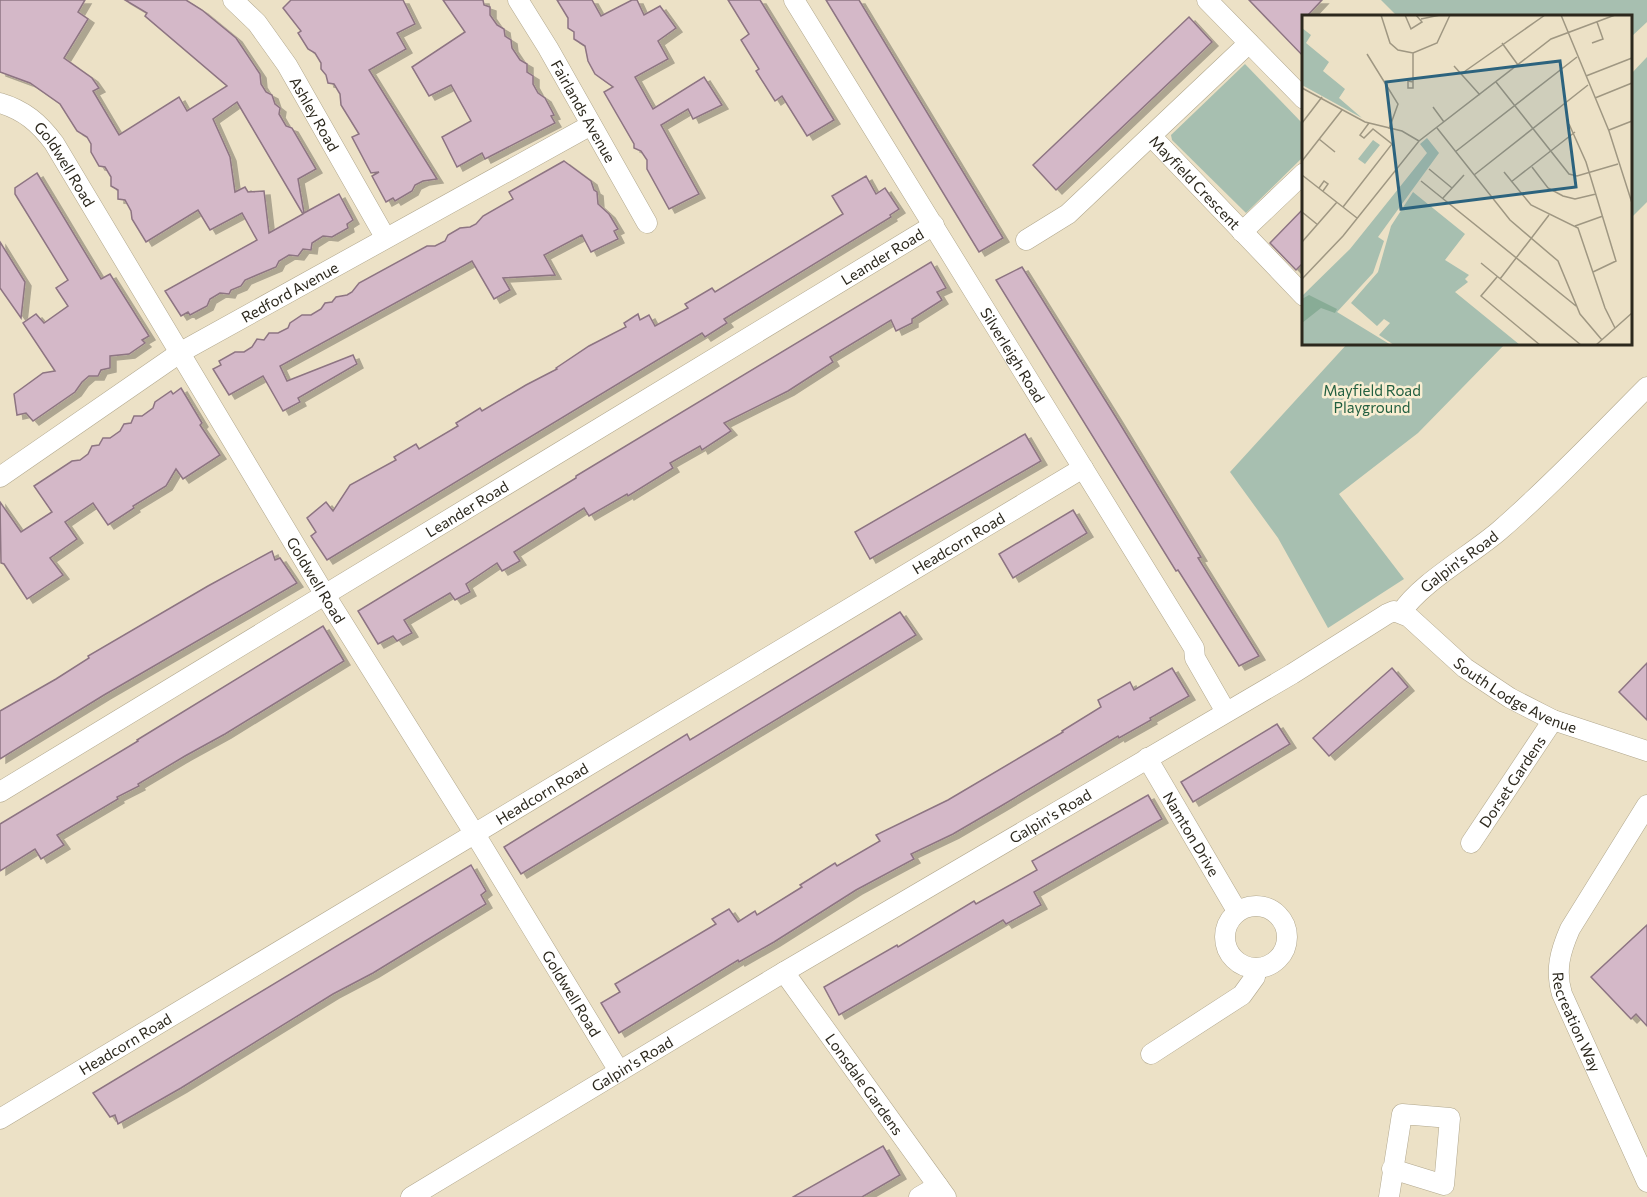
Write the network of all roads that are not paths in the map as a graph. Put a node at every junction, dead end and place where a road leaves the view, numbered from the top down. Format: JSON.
{"nodes":[{"id":1,"x":232,"y":0,"type":"edge"},
{"id":2,"x":518,"y":0,"type":"edge"},
{"id":3,"x":795,"y":0,"type":"edge"},
{"id":4,"x":1208,"y":0,"type":"edge"},
{"id":5,"x":1249,"y":43,"type":"junction"},
{"id":6,"x":1302,"y":97,"type":"edge"},
{"id":7,"x":0,"y":103,"type":"edge"},
{"id":8,"x":591,"y":125,"type":"junction"},
{"id":9,"x":1151,"y":136,"type":"junction"},
{"id":10,"x":1302,"y":175,"type":"edge"},
{"id":11,"x":646,"y":223,"type":"dead end"},
{"id":12,"x":934,"y":225,"type":"junction"},
{"id":13,"x":1242,"y":232,"type":"junction"},
{"id":14,"x":385,"y":237,"type":"junction"},
{"id":15,"x":1026,"y":240,"type":"dead end"},
{"id":16,"x":1302,"y":294,"type":"edge"},
{"id":17,"x":181,"y":352,"type":"junction"},
{"id":18,"x":1647,"y":387,"type":"edge"},
{"id":19,"x":1083,"y":468,"type":"junction"},
{"id":20,"x":0,"y":477,"type":"edge"},
{"id":21,"x":325,"y":595,"type":"junction"},
{"id":22,"x":1401,"y":613,"type":"junction"},
{"id":23,"x":1226,"y":712,"type":"junction"},
{"id":24,"x":1553,"y":720,"type":"junction"},
{"id":25,"x":1647,"y":751,"type":"edge"},
{"id":26,"x":1147,"y":758,"type":"junction"},
{"id":27,"x":0,"y":792,"type":"edge"},
{"id":28,"x":1647,"y":804,"type":"edge"},
{"id":29,"x":475,"y":833,"type":"junction"},
{"id":30,"x":1471,"y":843,"type":"dead end"},
{"id":31,"x":1237,"y":911,"type":"junction"},
{"id":32,"x":1256,"y":969,"type":"junction"},
{"id":33,"x":784,"y":972,"type":"junction"},
{"id":34,"x":1151,"y":1054,"type":"dead end"},
{"id":35,"x":619,"y":1071,"type":"junction"},
{"id":36,"x":0,"y":1119,"type":"edge"},
{"id":37,"x":1392,"y":1169,"type":"dead end"},
{"id":38,"x":1647,"y":1182,"type":"edge"},
{"id":39,"x":942,"y":1191,"type":"edge"},
{"id":40,"x":411,"y":1197,"type":"edge"},
{"id":41,"x":919,"y":1197,"type":"edge"},
{"id":42,"x":1389,"y":1197,"type":"edge"}],
"edges":[{"from":1,"to":14,"type":"street","name":"Ashley Road"},
{"from":2,"to":8,"type":"street","name":"Fairlands Avenue"},
{"from":3,"to":12,"type":"street","name":"Silverleigh Road"},
{"from":4,"to":5,"type":"street"},
{"from":5,"to":6,"type":"street"},
{"from":5,"to":9,"type":"street"},
{"from":7,"to":17,"type":"street","name":"Goldwell Road"},
{"from":8,"to":11,"type":"street","name":"Fairlands Avenue"},
{"from":8,"to":14,"type":"street","name":"Redford Avenue"},
{"from":9,"to":13,"type":"street","name":"Mayfield Crescent"},
{"from":9,"to":15,"type":"street","name":"Mayfield Crescent"},
{"from":10,"to":13,"type":"street"},
{"from":12,"to":19,"type":"street","name":"Silverleigh Road"},
{"from":12,"to":21,"type":"street","name":"Leander Road"},
{"from":13,"to":16,"type":"street","name":"Mayfield Crescent"},
{"from":14,"to":17,"type":"street","name":"Redford Avenue"},
{"from":17,"to":20,"type":"street","name":"Redford Avenue"},
{"from":17,"to":21,"type":"street","name":"Goldwell Road"},
{"from":18,"to":22,"type":"street","name":"Galpin's Road"},
{"from":19,"to":23,"type":"street","name":"Silverleigh Road"},
{"from":19,"to":29,"type":"street","name":"Headcorn Road"},
{"from":21,"to":27,"type":"street","name":"Leander Road"},
{"from":21,"to":29,"type":"street","name":"Goldwell Road"},
{"from":22,"to":23,"type":"street","name":"Galpin's Road"},
{"from":22,"to":24,"type":"street","name":"South Lodge Avenue"},
{"from":23,"to":26,"type":"street","name":"Galpin's Road"},
{"from":24,"to":25,"type":"street","name":"South Lodge Avenue"},
{"from":24,"to":30,"type":"street","name":"Dorset Gardens"},
{"from":26,"to":31,"type":"street","name":"Namton Drive"},
{"from":26,"to":33,"type":"street","name":"Galpin's Road"},
{"from":28,"to":38,"type":"street","name":"Recreation Way"},
{"from":29,"to":35,"type":"street","name":"Goldwell Road"},
{"from":29,"to":36,"type":"street","name":"Headcorn Road"},
{"from":31,"to":32,"type":"street"},
{"from":31,"to":32,"type":"street"},
{"from":32,"to":34,"type":"street"},
{"from":33,"to":35,"type":"street","name":"Galpin's Road"},
{"from":33,"to":39,"type":"street","name":"Lonsdale Gardens"},
{"from":35,"to":40,"type":"street","name":"Galpin's Road"},
{"from":37,"to":42,"type":"street"},
{"from":39,"to":41,"type":"street"}]}
